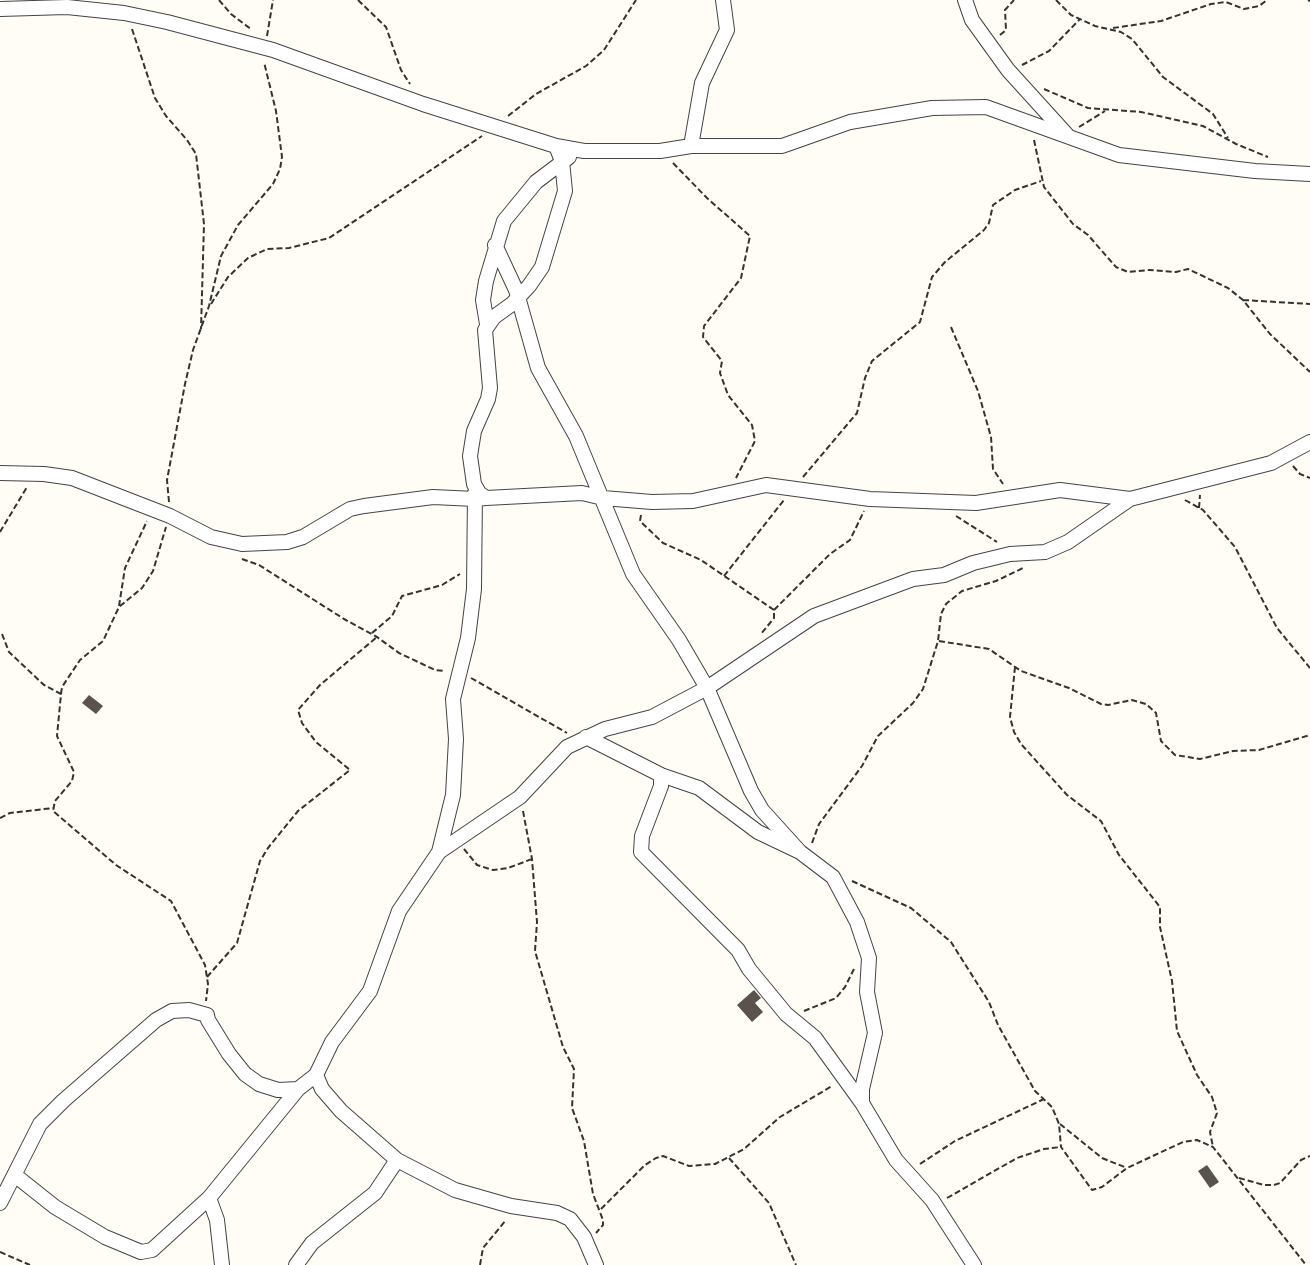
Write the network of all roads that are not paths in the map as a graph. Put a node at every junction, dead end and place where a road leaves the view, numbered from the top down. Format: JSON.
{"nodes":[{"id":1,"x":723,"y":0,"type":"edge"},
{"id":2,"x":965,"y":0,"type":"edge"},
{"id":3,"x":0,"y":9,"type":"edge"},
{"id":4,"x":1068,"y":137,"type":"junction"},
{"id":5,"x":556,"y":146,"type":"junction"},
{"id":6,"x":691,"y":146,"type":"junction"},
{"id":7,"x":584,"y":151,"type":"junction"},
{"id":8,"x":562,"y":161,"type":"junction"},
{"id":9,"x":1310,"y":174,"type":"edge"},
{"id":10,"x":495,"y":245,"type":"junction"},
{"id":11,"x":518,"y":297,"type":"junction"},
{"id":12,"x":487,"y":324,"type":"junction"},
{"id":13,"x":1310,"y":442,"type":"edge"},
{"id":14,"x":0,"y":473,"type":"edge"},
{"id":15,"x":603,"y":498,"type":"junction"},
{"id":16,"x":481,"y":499,"type":"junction"},
{"id":17,"x":1130,"y":499,"type":"junction"},
{"id":18,"x":707,"y":688,"type":"junction"},
{"id":19,"x":584,"y":738,"type":"junction"},
{"id":20,"x":661,"y":775,"type":"junction"},
{"id":21,"x":439,"y":852,"type":"junction"},
{"id":22,"x":800,"y":852,"type":"junction"},
{"id":23,"x":316,"y":1075,"type":"junction"},
{"id":24,"x":298,"y":1089,"type":"junction"},
{"id":25,"x":861,"y":1103,"type":"junction"},
{"id":26,"x":397,"y":1160,"type":"junction"},
{"id":27,"x":16,"y":1176,"type":"junction"},
{"id":28,"x":209,"y":1198,"type":"junction"},
{"id":29,"x":0,"y":1203,"type":"edge"},
{"id":30,"x":222,"y":1265,"type":"edge"},
{"id":31,"x":296,"y":1265,"type":"edge"},
{"id":32,"x":596,"y":1265,"type":"edge"},
{"id":33,"x":974,"y":1265,"type":"edge"}],
"edges":[{"from":1,"to":6,"type":"street"},
{"from":2,"to":4,"type":"street"},
{"from":3,"to":5,"type":"street"},
{"from":4,"to":6,"type":"street"},
{"from":4,"to":9,"type":"street"},
{"from":5,"to":7,"type":"street"},
{"from":5,"to":8,"type":"street"},
{"from":6,"to":7,"type":"street"},
{"from":7,"to":8,"type":"street"},
{"from":8,"to":10,"type":"street"},
{"from":8,"to":11,"type":"street"},
{"from":10,"to":11,"type":"street"},
{"from":10,"to":12,"type":"street"},
{"from":11,"to":12,"type":"street"},
{"from":11,"to":15,"type":"street"},
{"from":12,"to":16,"type":"street"},
{"from":13,"to":17,"type":"street"},
{"from":14,"to":16,"type":"street"},
{"from":15,"to":16,"type":"street"},
{"from":15,"to":17,"type":"street"},
{"from":15,"to":18,"type":"street"},
{"from":16,"to":21,"type":"street"},
{"from":17,"to":18,"type":"street"},
{"from":18,"to":19,"type":"street"},
{"from":18,"to":22,"type":"street"},
{"from":19,"to":20,"type":"street"},
{"from":19,"to":21,"type":"street"},
{"from":20,"to":22,"type":"street"},
{"from":20,"to":25,"type":"street"},
{"from":21,"to":23,"type":"street"},
{"from":22,"to":25,"type":"street"},
{"from":23,"to":24,"type":"street"},
{"from":23,"to":26,"type":"street"},
{"from":24,"to":27,"type":"street"},
{"from":24,"to":28,"type":"street"},
{"from":25,"to":33,"type":"street"},
{"from":26,"to":31,"type":"street"},
{"from":26,"to":32,"type":"street"},
{"from":27,"to":28,"type":"street"},
{"from":27,"to":29,"type":"street"},
{"from":28,"to":30,"type":"street"}]}
